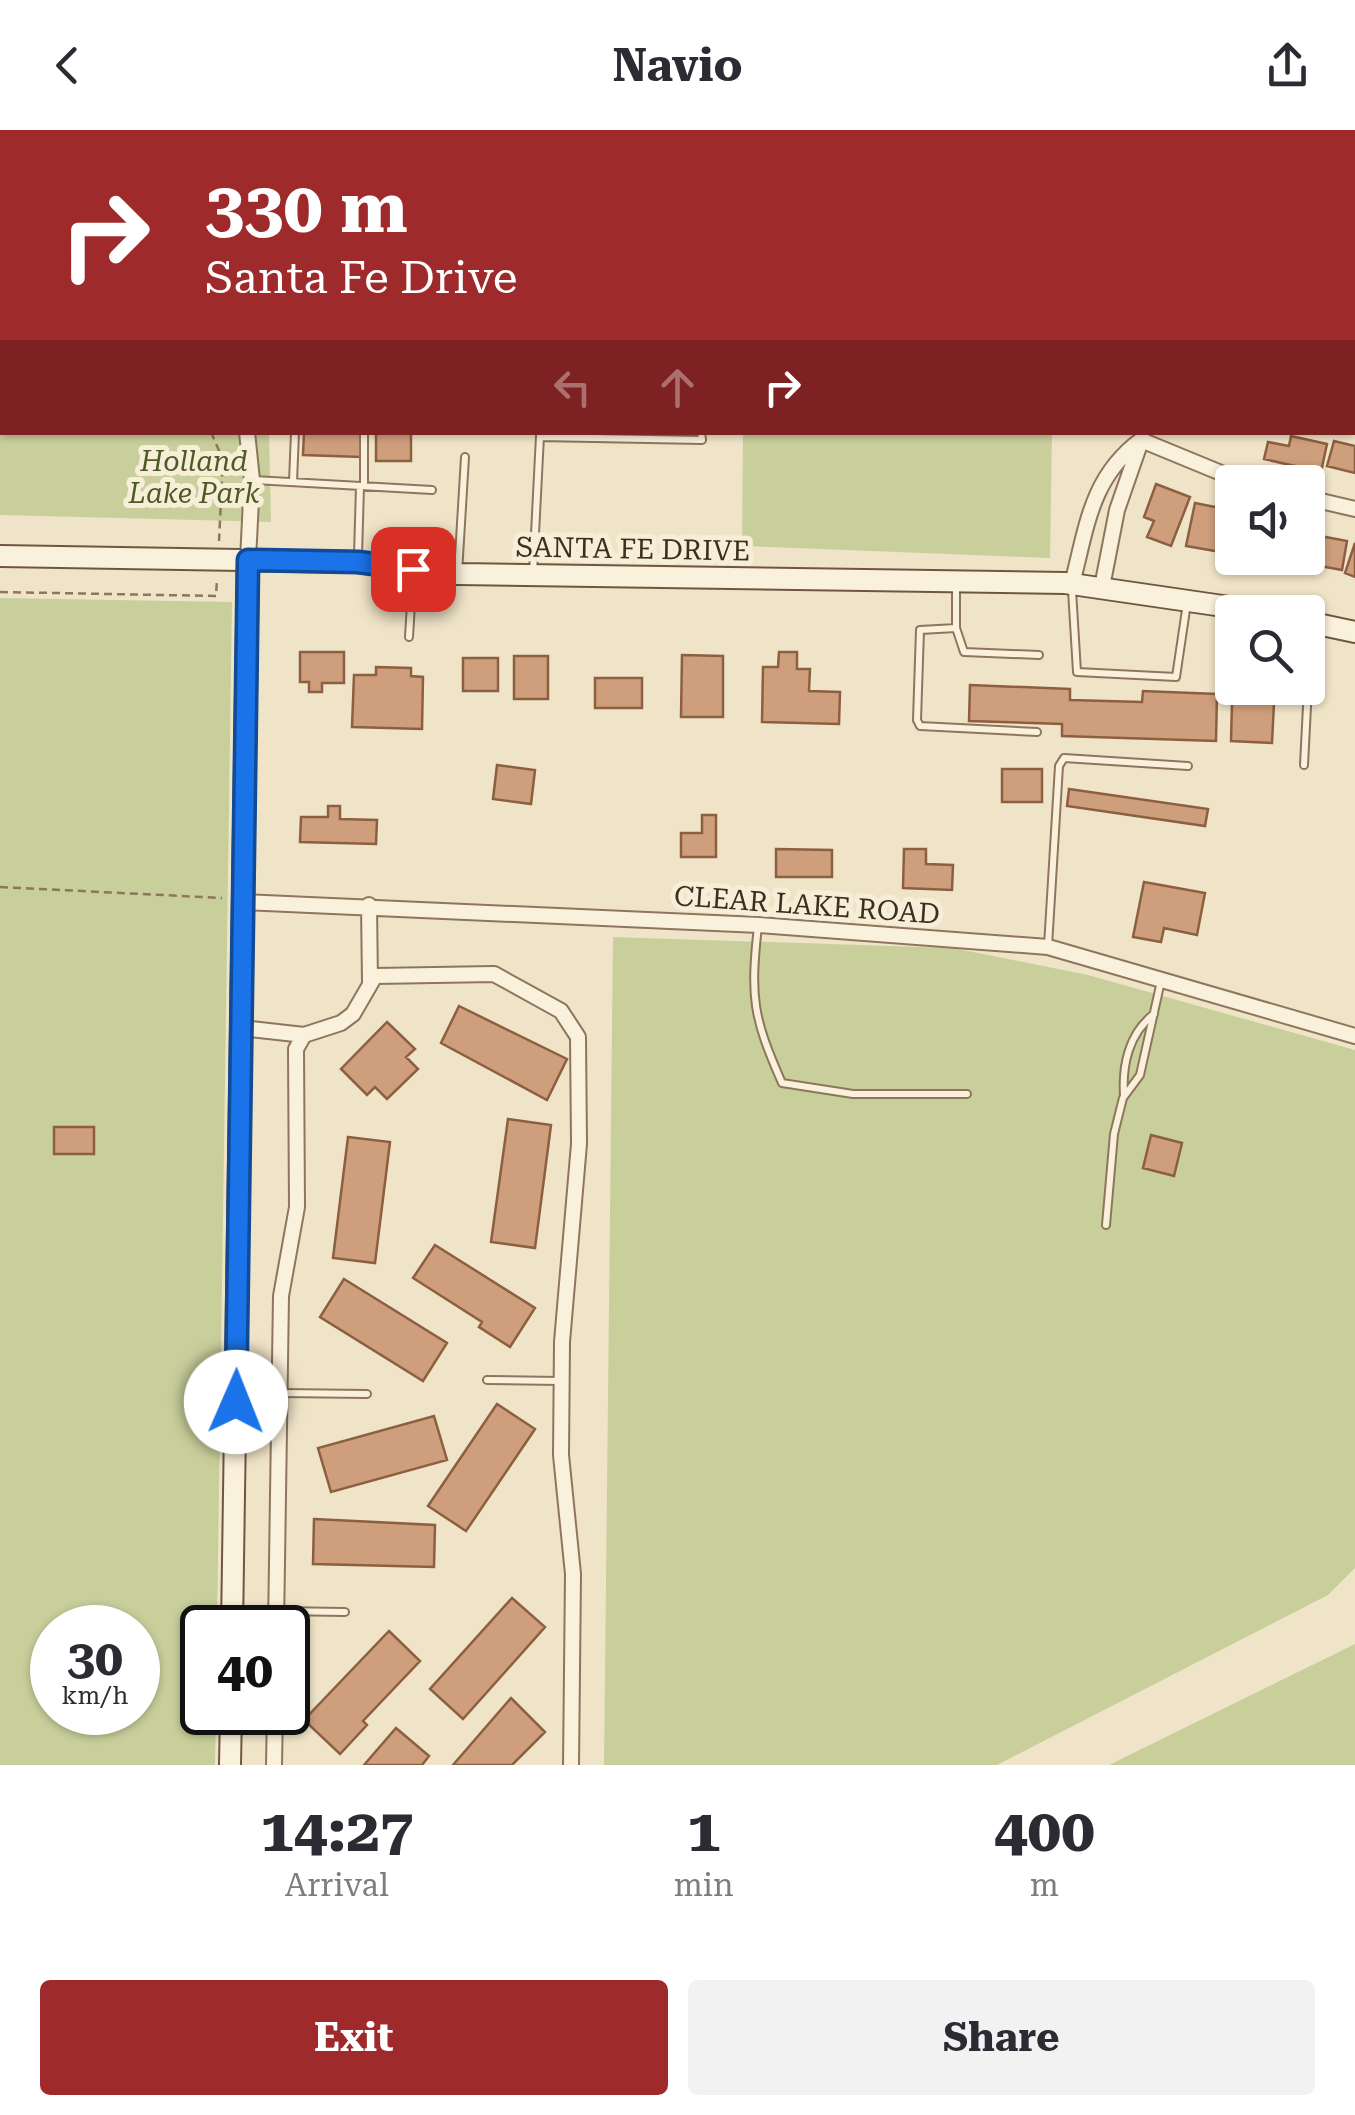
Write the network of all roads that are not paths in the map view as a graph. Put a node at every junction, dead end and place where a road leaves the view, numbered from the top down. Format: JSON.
{"nodes":[{"id":1,"x":247,"y":435,"type":"edge"},
{"id":2,"x":294,"y":435,"type":"edge"},
{"id":3,"x":364,"y":435,"type":"edge"},
{"id":4,"x":540,"y":435,"type":"edge"},
{"id":5,"x":567,"y":435,"type":"edge"},
{"id":6,"x":701,"y":435,"type":"edge"},
{"id":7,"x":1143,"y":436,"type":"edge"},
{"id":8,"x":466,"y":458,"type":"dead end"},
{"id":9,"x":1215,"y":469,"type":"edge"},
{"id":10,"x":252,"y":480,"type":"junction"},
{"id":11,"x":293,"y":482,"type":"junction"},
{"id":12,"x":362,"y":486,"type":"junction"},
{"id":13,"x":432,"y":490,"type":"dead end"},
{"id":14,"x":1325,"y":502,"type":"edge"},
{"id":15,"x":1355,"y":509,"type":"edge"},
{"id":16,"x":0,"y":556,"type":"edge"},
{"id":17,"x":248,"y":560,"type":"junction"},
{"id":18,"x":358,"y":562,"type":"junction"},
{"id":19,"x":413,"y":569,"type":"junction"},
{"id":20,"x":458,"y":574,"type":"junction"},
{"id":21,"x":533,"y":575,"type":"junction"},
{"id":22,"x":956,"y":582,"type":"junction"},
{"id":23,"x":1072,"y":584,"type":"junction"},
{"id":24,"x":1102,"y":587,"type":"junction"},
{"id":25,"x":1188,"y":599,"type":"junction"},
{"id":26,"x":1215,"y":604,"type":"edge"},
{"id":27,"x":1325,"y":626,"type":"edge"},
{"id":28,"x":956,"y":628,"type":"junction"},
{"id":29,"x":1355,"y":632,"type":"edge"},
{"id":30,"x":409,"y":637,"type":"dead end"},
{"id":31,"x":1040,"y":655,"type":"dead end"},
{"id":32,"x":1307,"y":705,"type":"edge"},
{"id":33,"x":1037,"y":732,"type":"dead end"},
{"id":34,"x":1304,"y":765,"type":"dead end"},
{"id":35,"x":1188,"y":766,"type":"dead end"},
{"id":36,"x":243,"y":902,"type":"junction"},
{"id":37,"x":369,"y":904,"type":"junction"},
{"id":38,"x":758,"y":925,"type":"junction"},
{"id":39,"x":1048,"y":947,"type":"junction"},
{"id":40,"x":1161,"y":980,"type":"junction"},
{"id":41,"x":370,"y":983,"type":"junction"},
{"id":42,"x":1154,"y":1014,"type":"junction"},
{"id":43,"x":242,"y":1028,"type":"junction"},
{"id":44,"x":304,"y":1035,"type":"junction"},
{"id":45,"x":1355,"y":1036,"type":"edge"},
{"id":46,"x":967,"y":1094,"type":"dead end"},
{"id":47,"x":1124,"y":1096,"type":"junction"},
{"id":48,"x":1106,"y":1225,"type":"dead end"},
{"id":49,"x":487,"y":1380,"type":"dead end"},
{"id":50,"x":562,"y":1381,"type":"junction"},
{"id":51,"x":279,"y":1393,"type":"junction"},
{"id":52,"x":367,"y":1394,"type":"dead end"},
{"id":53,"x":232,"y":1605,"type":"edge"},
{"id":54,"x":276,"y":1605,"type":"edge"},
{"id":55,"x":345,"y":1612,"type":"dead end"},
{"id":56,"x":310,"y":1616,"type":"edge"},
{"id":57,"x":231,"y":1735,"type":"edge"},
{"id":58,"x":275,"y":1735,"type":"edge"},
{"id":59,"x":230,"y":1765,"type":"edge"},
{"id":60,"x":274,"y":1765,"type":"edge"},
{"id":61,"x":571,"y":1765,"type":"edge"}],
"edges":[{"from":1,"to":10,"type":"street"},
{"from":2,"to":11,"type":"lane"},
{"from":3,"to":12,"type":"lane"},
{"from":4,"to":21,"type":"lane"},
{"from":5,"to":6,"type":"lane"},
{"from":7,"to":9,"type":"street"},
{"from":7,"to":23,"type":"street"},
{"from":7,"to":24,"type":"street"},
{"from":8,"to":20,"type":"lane"},
{"from":10,"to":11,"type":"lane"},
{"from":10,"to":17,"type":"street"},
{"from":11,"to":12,"type":"lane"},
{"from":12,"to":13,"type":"lane"},
{"from":12,"to":18,"type":"lane"},
{"from":14,"to":15,"type":"street"},
{"from":16,"to":17,"type":"main road","name":"SANTA FE DRIVE"},
{"from":17,"to":18,"type":"main road","name":"SANTA FE DRIVE"},
{"from":17,"to":36,"type":"main road"},
{"from":18,"to":19,"type":"main road","name":"SANTA FE DRIVE"},
{"from":19,"to":20,"type":"main road","name":"SANTA FE DRIVE"},
{"from":19,"to":30,"type":"lane"},
{"from":20,"to":21,"type":"main road","name":"SANTA FE DRIVE"},
{"from":21,"to":22,"type":"main road","name":"SANTA FE DRIVE"},
{"from":22,"to":23,"type":"main road","name":"SANTA FE DRIVE"},
{"from":22,"to":28,"type":"lane"},
{"from":23,"to":24,"type":"main road","name":"SANTA FE DRIVE"},
{"from":23,"to":25,"type":"lane"},
{"from":24,"to":25,"type":"main road","name":"SANTA FE DRIVE"},
{"from":25,"to":26,"type":"main road","name":"SANTA FE DRIVE"},
{"from":27,"to":29,"type":"main road"},
{"from":28,"to":31,"type":"lane"},
{"from":28,"to":33,"type":"lane"},
{"from":32,"to":34,"type":"lane"},
{"from":35,"to":39,"type":"lane"},
{"from":36,"to":37,"type":"street","name":"CLEAR LAKE ROAD"},
{"from":36,"to":43,"type":"main road"},
{"from":37,"to":38,"type":"street","name":"CLEAR LAKE ROAD"},
{"from":37,"to":41,"type":"street"},
{"from":38,"to":39,"type":"street","name":"CLEAR LAKE ROAD"},
{"from":38,"to":46,"type":"lane"},
{"from":39,"to":40,"type":"street","name":"CLEAR LAKE ROAD"},
{"from":40,"to":42,"type":"lane"},
{"from":40,"to":45,"type":"street","name":"CLEAR LAKE ROAD"},
{"from":41,"to":44,"type":"street"},
{"from":41,"to":50,"type":"street"},
{"from":42,"to":47,"type":"lane"},
{"from":42,"to":47,"type":"lane"},
{"from":43,"to":44,"type":"street"},
{"from":43,"to":53,"type":"main road"},
{"from":44,"to":51,"type":"street"},
{"from":47,"to":48,"type":"lane"},
{"from":49,"to":50,"type":"lane"},
{"from":50,"to":61,"type":"street"},
{"from":51,"to":52,"type":"lane"},
{"from":51,"to":54,"type":"street"},
{"from":55,"to":56,"type":"lane"},
{"from":57,"to":59,"type":"main road"},
{"from":58,"to":60,"type":"street"}]}
